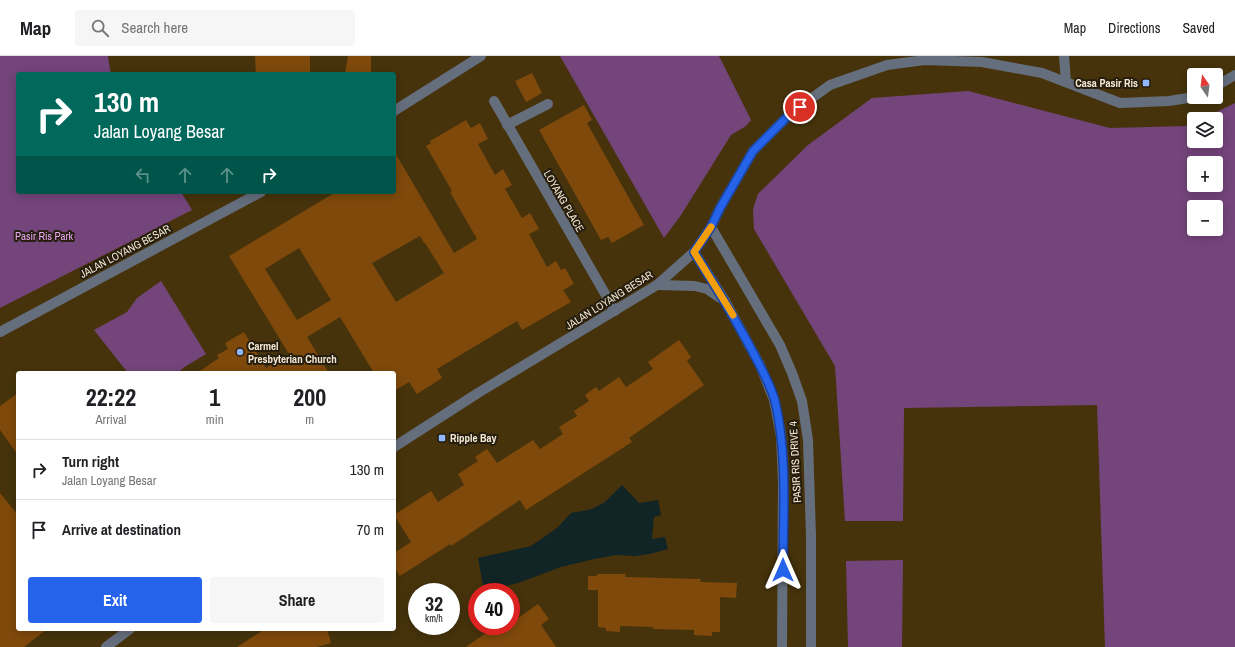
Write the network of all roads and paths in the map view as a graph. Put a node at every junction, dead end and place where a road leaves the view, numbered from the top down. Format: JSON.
{"nodes":[{"id":1,"x":481,"y":56,"type":"edge"},
{"id":2,"x":1064,"y":56,"type":"edge"},
{"id":3,"x":1235,"y":75,"type":"edge"},
{"id":4,"x":1066,"y":82,"type":"junction"},
{"id":5,"x":1223,"y":82,"type":"edge"},
{"id":6,"x":1187,"y":98,"type":"edge"},
{"id":7,"x":494,"y":101,"type":"dead end"},
{"id":8,"x":548,"y":104,"type":"dead end"},
{"id":9,"x":396,"y":110,"type":"edge"},
{"id":10,"x":508,"y":125,"type":"junction"},
{"id":11,"x":257,"y":194,"type":"edge"},
{"id":12,"x":711,"y":227,"type":"junction"},
{"id":13,"x":694,"y":252,"type":"junction"},
{"id":14,"x":657,"y":285,"type":"junction"},
{"id":15,"x":725,"y":301,"type":"junction"},
{"id":16,"x":615,"y":311,"type":"junction"},
{"id":17,"x":0,"y":332,"type":"edge"},
{"id":18,"x":396,"y":446,"type":"edge"},
{"id":19,"x":127,"y":631,"type":"edge"},
{"id":20,"x":106,"y":647,"type":"edge"},
{"id":21,"x":782,"y":647,"type":"edge"},
{"id":22,"x":811,"y":647,"type":"edge"}],
"edges":[{"from":1,"to":9,"type":"street"},
{"from":2,"to":4,"type":"street"},
{"from":3,"to":5,"type":"street"},
{"from":4,"to":6,"type":"street","name":"JALAN LOYANG BESAR"},
{"from":4,"to":12,"type":"street","name":"JALAN LOYANG BESAR"},
{"from":7,"to":10,"type":"street","name":"LOYANG PLACE"},
{"from":8,"to":10,"type":"street"},
{"from":10,"to":16,"type":"street","name":"LOYANG PLACE"},
{"from":11,"to":17,"type":"street","name":"JALAN LOYANG BESAR"},
{"from":12,"to":13,"type":"street","name":"JALAN LOYANG BESAR"},
{"from":12,"to":22,"type":"street","name":"PASIR RIS DRIVE 4"},
{"from":13,"to":14,"type":"street","name":"JALAN LOYANG BESAR"},
{"from":13,"to":15,"type":"street","name":"PASIR RIS DRIVE 4"},
{"from":14,"to":15,"type":"street"},
{"from":14,"to":16,"type":"street","name":"JALAN LOYANG BESAR"},
{"from":15,"to":21,"type":"street","name":"PASIR RIS DRIVE 4"},
{"from":16,"to":18,"type":"street","name":"JALAN LOYANG BESAR"},
{"from":19,"to":20,"type":"street"}]}
